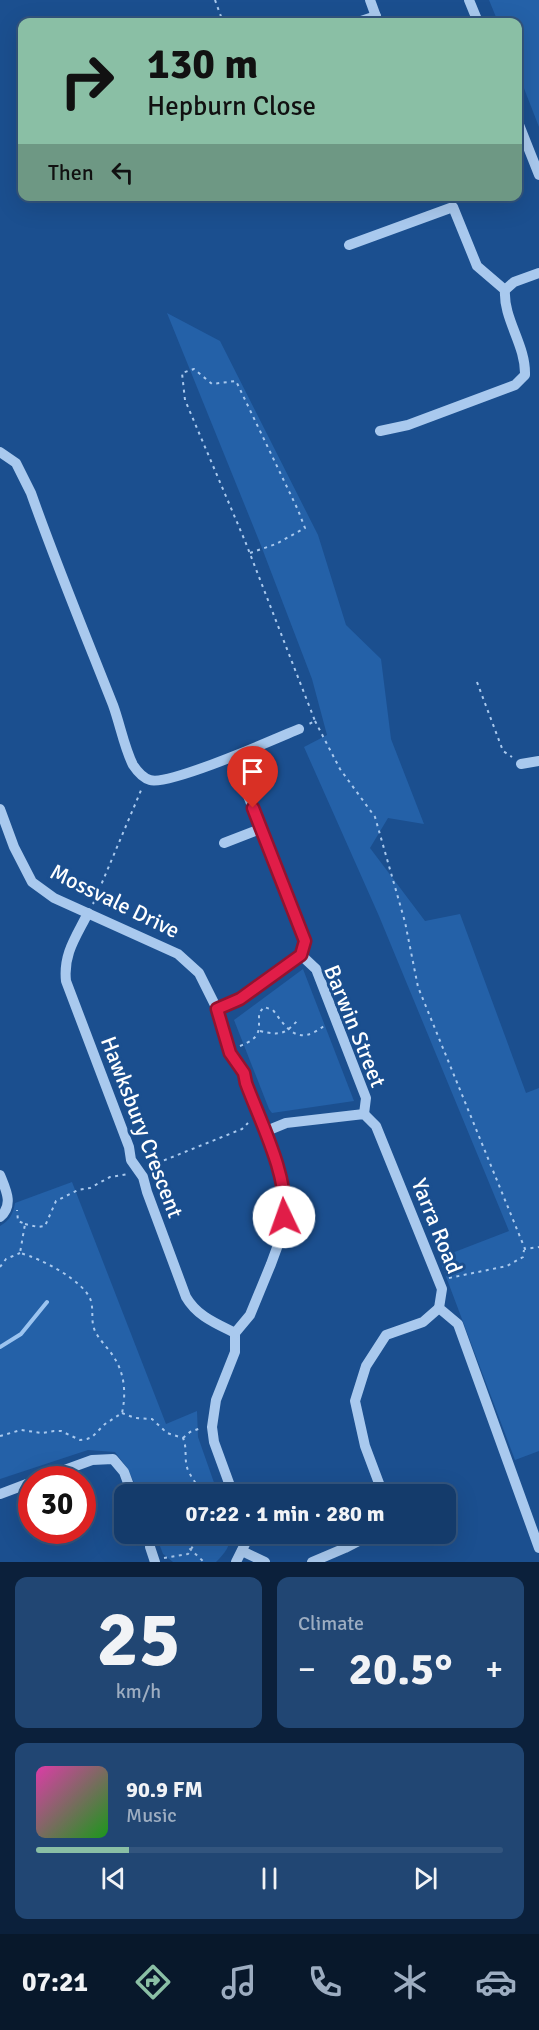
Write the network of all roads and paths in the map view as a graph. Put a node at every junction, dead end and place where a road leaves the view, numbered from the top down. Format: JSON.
{"nodes":[{"id":1,"x":215,"y":0,"type":"edge"},
{"id":2,"x":370,"y":0,"type":"edge"},
{"id":3,"x":469,"y":0,"type":"edge"},
{"id":4,"x":222,"y":18,"type":"edge"},
{"id":5,"x":377,"y":18,"type":"edge"},
{"id":6,"x":476,"y":18,"type":"edge"},
{"id":7,"x":522,"y":132,"type":"edge"},
{"id":8,"x":539,"y":176,"type":"edge"},
{"id":9,"x":350,"y":245,"type":"dead end"},
{"id":10,"x":539,"y":273,"type":"edge"},
{"id":11,"x":505,"y":290,"type":"junction"},
{"id":12,"x":380,"y":431,"type":"dead end"},
{"id":13,"x":0,"y":452,"type":"edge"},
{"id":14,"x":250,"y":553,"type":"junction"},
{"id":15,"x":477,"y":682,"type":"dead end"},
{"id":16,"x":315,"y":721,"type":"junction"},
{"id":17,"x":299,"y":729,"type":"joint"},
{"id":18,"x":233,"y":756,"type":"junction"},
{"id":19,"x":539,"y":761,"type":"edge"},
{"id":20,"x":521,"y":764,"type":"joint"},
{"id":21,"x":141,"y":788,"type":"dead end"},
{"id":22,"x":245,"y":788,"type":"joint"},
{"id":23,"x":0,"y":809,"type":"edge"},
{"id":24,"x":260,"y":829,"type":"junction"},
{"id":25,"x":224,"y":843,"type":"dead end"},
{"id":26,"x":88,"y":914,"type":"junction"},
{"id":27,"x":301,"y":955,"type":"junction"},
{"id":28,"x":217,"y":1009,"type":"junction"},
{"id":29,"x":334,"y":1018,"type":"junction"},
{"id":30,"x":299,"y":1019,"type":"dead end"},
{"id":31,"x":288,"y":1030,"type":"junction"},
{"id":32,"x":260,"y":1031,"type":"junction"},
{"id":33,"x":240,"y":1046,"type":"dead end"},
{"id":34,"x":364,"y":1114,"type":"junction"},
{"id":35,"x":252,"y":1118,"type":"dead end"},
{"id":36,"x":264,"y":1132,"type":"junction"},
{"id":37,"x":142,"y":1169,"type":"dead end"},
{"id":38,"x":132,"y":1173,"type":"dead end"},
{"id":39,"x":0,"y":1174,"type":"edge"},
{"id":40,"x":8,"y":1205,"type":"junction"},
{"id":41,"x":0,"y":1217,"type":"edge"},
{"id":42,"x":25,"y":1224,"type":"junction"},
{"id":43,"x":539,"y":1247,"type":"edge"},
{"id":44,"x":525,"y":1249,"type":"junction"},
{"id":45,"x":20,"y":1253,"type":"junction"},
{"id":46,"x":0,"y":1267,"type":"edge"},
{"id":47,"x":437,"y":1280,"type":"junction"},
{"id":48,"x":439,"y":1308,"type":"junction"},
{"id":49,"x":235,"y":1333,"type":"junction"},
{"id":50,"x":122,"y":1413,"type":"junction"},
{"id":51,"x":204,"y":1427,"type":"dead end"},
{"id":52,"x":0,"y":1436,"type":"edge"},
{"id":53,"x":183,"y":1438,"type":"junction"},
{"id":54,"x":76,"y":1466,"type":"edge"},
{"id":55,"x":128,"y":1484,"type":"edge"},
{"id":56,"x":197,"y":1484,"type":"edge"},
{"id":57,"x":229,"y":1484,"type":"edge"},
{"id":58,"x":379,"y":1484,"type":"edge"},
{"id":59,"x":18,"y":1487,"type":"edge"},
{"id":60,"x":0,"y":1494,"type":"edge"},
{"id":61,"x":150,"y":1544,"type":"edge"},
{"id":62,"x":184,"y":1544,"type":"edge"},
{"id":63,"x":193,"y":1544,"type":"edge"},
{"id":64,"x":245,"y":1544,"type":"edge"},
{"id":65,"x":353,"y":1544,"type":"edge"},
{"id":66,"x":539,"y":1548,"type":"edge"},
{"id":67,"x":191,"y":1551,"type":"junction"},
{"id":68,"x":242,"y":1551,"type":"junction"},
{"id":69,"x":158,"y":1561,"type":"edge"},
{"id":70,"x":204,"y":1562,"type":"edge"},
{"id":71,"x":236,"y":1562,"type":"edge"},
{"id":72,"x":265,"y":1562,"type":"edge"},
{"id":73,"x":312,"y":1562,"type":"edge"}],
"edges":[{"from":1,"to":4,"type":"path"},
{"from":2,"to":5,"type":"street"},
{"from":3,"to":6,"type":"street"},
{"from":7,"to":8,"type":"street"},
{"from":9,"to":11,"type":"street"},
{"from":10,"to":11,"type":"street"},
{"from":11,"to":12,"type":"street"},
{"from":13,"to":18,"type":"street"},
{"from":14,"to":14,"type":"path"},
{"from":14,"to":16,"type":"path"},
{"from":15,"to":20,"type":"path"},
{"from":16,"to":17,"type":"path"},
{"from":16,"to":44,"type":"path"},
{"from":17,"to":18,"type":"street"},
{"from":18,"to":22,"type":"path"},
{"from":19,"to":20,"type":"street"},
{"from":21,"to":26,"type":"path"},
{"from":22,"to":24,"type":"street"},
{"from":23,"to":26,"type":"street","name":"Mossvale Drive"},
{"from":24,"to":25,"type":"street"},
{"from":24,"to":27,"type":"street"},
{"from":26,"to":28,"type":"street","name":"Mossvale Drive"},
{"from":26,"to":49,"type":"street","name":"Hawksbury Crescent"},
{"from":27,"to":28,"type":"street"},
{"from":27,"to":29,"type":"street","name":"Barwin Street"},
{"from":28,"to":36,"type":"street","name":"Mossvale Drive"},
{"from":29,"to":31,"type":"path"},
{"from":29,"to":34,"type":"street","name":"Barwin Street"},
{"from":30,"to":31,"type":"path"},
{"from":31,"to":32,"type":"path"},
{"from":31,"to":32,"type":"path"},
{"from":32,"to":33,"type":"path"},
{"from":34,"to":36,"type":"street"},
{"from":34,"to":47,"type":"street","name":"Yarra Road"},
{"from":35,"to":37,"type":"path"},
{"from":36,"to":49,"type":"street","name":"Mossvale Drive"},
{"from":38,"to":42,"type":"path"},
{"from":39,"to":40,"type":"street"},
{"from":40,"to":41,"type":"street"},
{"from":40,"to":42,"type":"path"},
{"from":42,"to":45,"type":"path"},
{"from":43,"to":44,"type":"path"},
{"from":44,"to":47,"type":"path"},
{"from":45,"to":46,"type":"path"},
{"from":45,"to":50,"type":"path"},
{"from":47,"to":48,"type":"street","name":"Yarra Road"},
{"from":48,"to":58,"type":"street"},
{"from":48,"to":66,"type":"street","name":"Yarra Road"},
{"from":49,"to":57,"type":"street","name":"Mossvale Drive"},
{"from":50,"to":52,"type":"path"},
{"from":50,"to":53,"type":"path"},
{"from":51,"to":53,"type":"path"},
{"from":53,"to":56,"type":"path"},
{"from":54,"to":55,"type":"street"},
{"from":59,"to":60,"type":"street"},
{"from":61,"to":69,"type":"street"},
{"from":62,"to":67,"type":"path"},
{"from":63,"to":67,"type":"path"},
{"from":64,"to":68,"type":"street"},
{"from":65,"to":73,"type":"street"},
{"from":67,"to":69,"type":"path"},
{"from":67,"to":70,"type":"path"},
{"from":68,"to":71,"type":"street"},
{"from":68,"to":72,"type":"street"}]}
